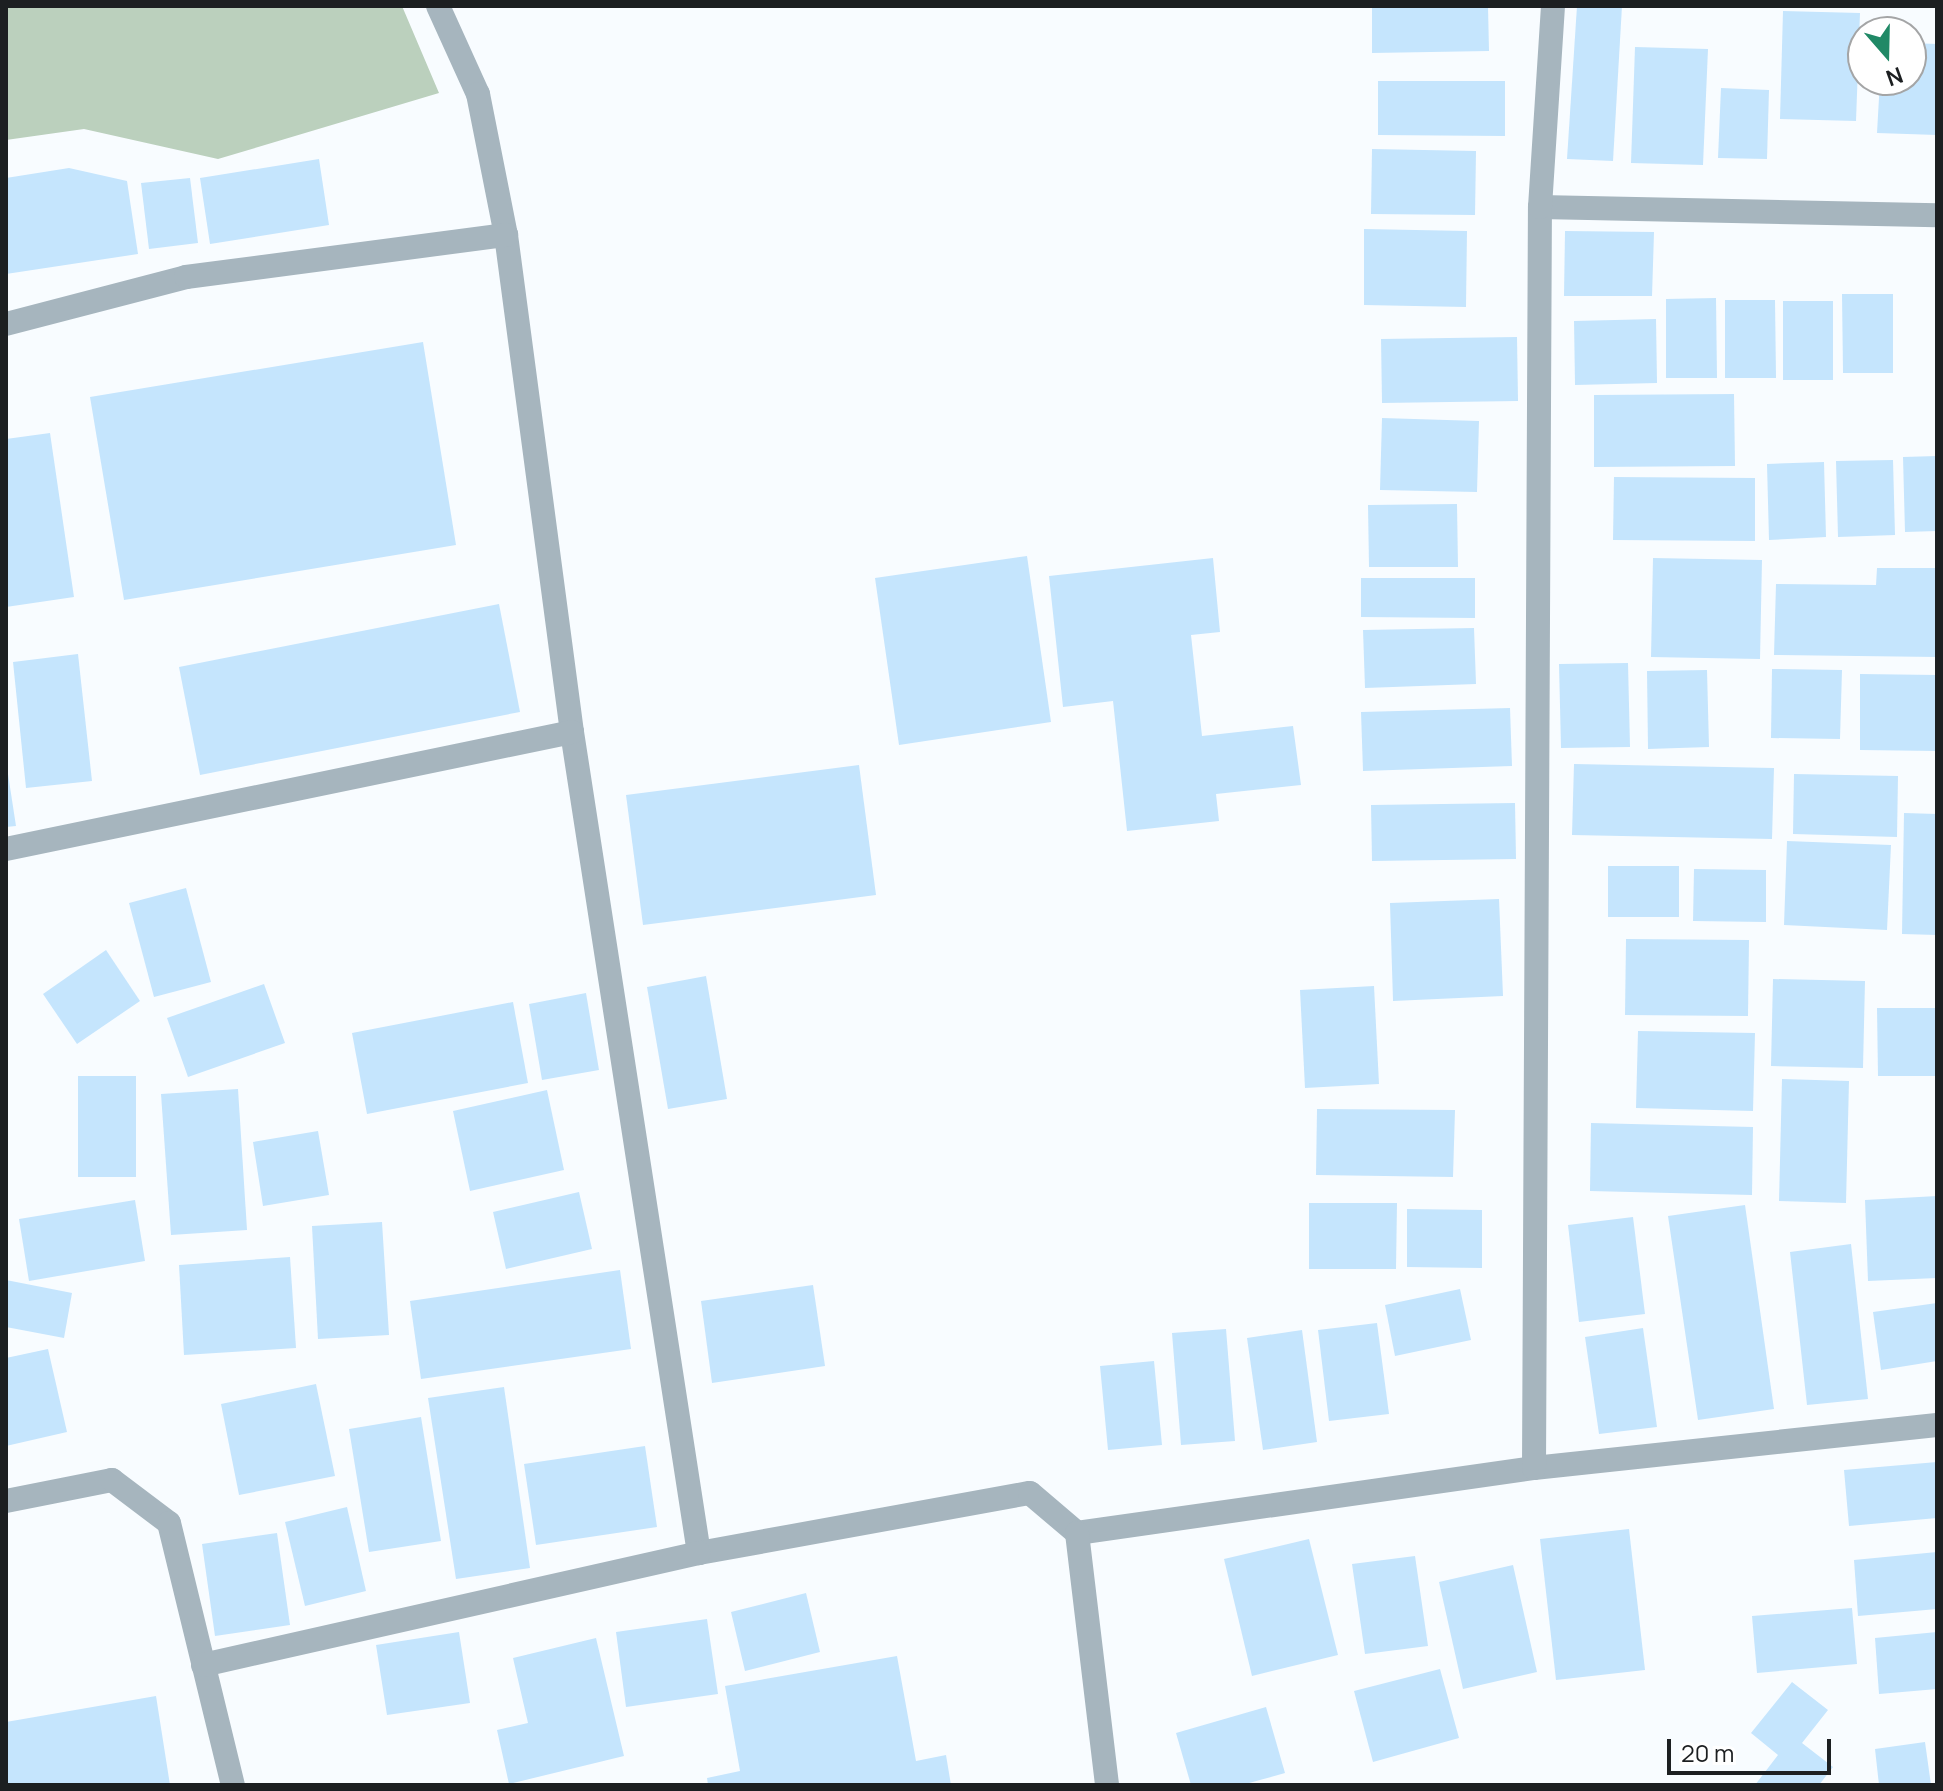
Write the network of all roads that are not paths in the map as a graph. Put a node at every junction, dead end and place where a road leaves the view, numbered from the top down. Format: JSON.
{"nodes":[{"id":1,"x":438,"y":6,"type":"edge"},
{"id":2,"x":1553,"y":6,"type":"edge"},
{"id":3,"x":1540,"y":207,"type":"junction"},
{"id":4,"x":1937,"y":215,"type":"edge"},
{"id":5,"x":506,"y":235,"type":"junction"},
{"id":6,"x":6,"y":324,"type":"edge"},
{"id":7,"x":572,"y":732,"type":"junction"},
{"id":8,"x":6,"y":849,"type":"edge"},
{"id":9,"x":1937,"y":1425,"type":"edge"},
{"id":10,"x":1534,"y":1468,"type":"junction"},
{"id":11,"x":6,"y":1501,"type":"edge"},
{"id":12,"x":1077,"y":1533,"type":"junction"},
{"id":13,"x":699,"y":1553,"type":"junction"},
{"id":14,"x":203,"y":1665,"type":"junction"},
{"id":15,"x":233,"y":1785,"type":"edge"},
{"id":16,"x":1107,"y":1785,"type":"edge"}],
"edges":[{"from":1,"to":5,"type":"lane"},
{"from":2,"to":3,"type":"lane"},
{"from":3,"to":4,"type":"lane"},
{"from":3,"to":10,"type":"lane"},
{"from":5,"to":6,"type":"lane"},
{"from":5,"to":7,"type":"lane"},
{"from":7,"to":8,"type":"lane"},
{"from":7,"to":13,"type":"lane"},
{"from":9,"to":10,"type":"lane"},
{"from":10,"to":12,"type":"lane"},
{"from":11,"to":14,"type":"lane"},
{"from":12,"to":13,"type":"lane"},
{"from":12,"to":16,"type":"lane"},
{"from":13,"to":14,"type":"lane"},
{"from":14,"to":15,"type":"lane"}]}
